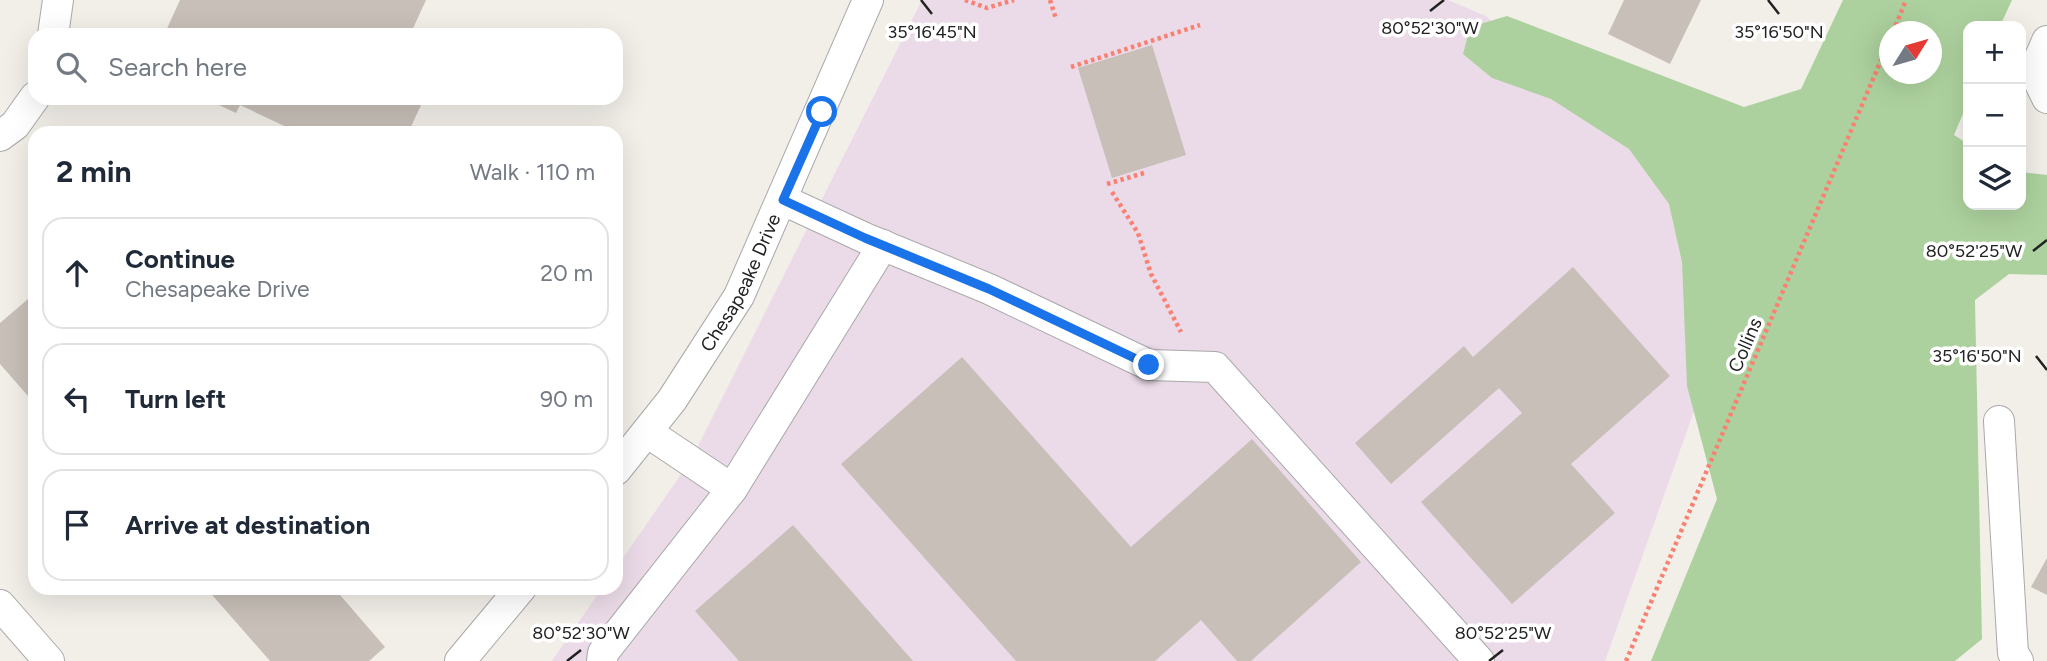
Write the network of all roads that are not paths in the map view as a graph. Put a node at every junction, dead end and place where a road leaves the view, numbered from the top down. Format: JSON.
{"nodes":[{"id":1,"x":58,"y":0,"type":"edge"},
{"id":2,"x":868,"y":0,"type":"edge"},
{"id":3,"x":54,"y":28,"type":"edge"},
{"id":4,"x":2047,"y":41,"type":"edge"},
{"id":5,"x":2047,"y":98,"type":"edge"},
{"id":6,"x":29,"y":105,"type":"edge"},
{"id":7,"x":0,"y":136,"type":"edge"},
{"id":8,"x":783,"y":200,"type":"junction"},
{"id":9,"x":883,"y":245,"type":"junction"},
{"id":10,"x":1999,"y":422,"type":"dead end"},
{"id":11,"x":647,"y":432,"type":"junction"},
{"id":12,"x":623,"y":461,"type":"edge"},
{"id":13,"x":732,"y":489,"type":"junction"},
{"id":14,"x":515,"y":595,"type":"edge"},
{"id":15,"x":0,"y":605,"type":"edge"},
{"id":16,"x":49,"y":661,"type":"edge"},
{"id":17,"x":460,"y":661,"type":"edge"},
{"id":18,"x":602,"y":661,"type":"edge"},
{"id":19,"x":1479,"y":661,"type":"edge"},
{"id":20,"x":2018,"y":661,"type":"edge"}],
"edges":[{"from":1,"to":3,"type":"street"},
{"from":2,"to":8,"type":"street","name":"Chesapeake Drive"},
{"from":4,"to":5,"type":"street"},
{"from":6,"to":7,"type":"street"},
{"from":8,"to":9,"type":"street"},
{"from":8,"to":11,"type":"street","name":"Chesapeake Drive"},
{"from":9,"to":13,"type":"street"},
{"from":9,"to":19,"type":"street"},
{"from":10,"to":20,"type":"street"},
{"from":11,"to":12,"type":"street","name":"Chesapeake Drive"},
{"from":11,"to":13,"type":"street"},
{"from":13,"to":18,"type":"street"},
{"from":14,"to":17,"type":"street"},
{"from":15,"to":16,"type":"street"}]}
